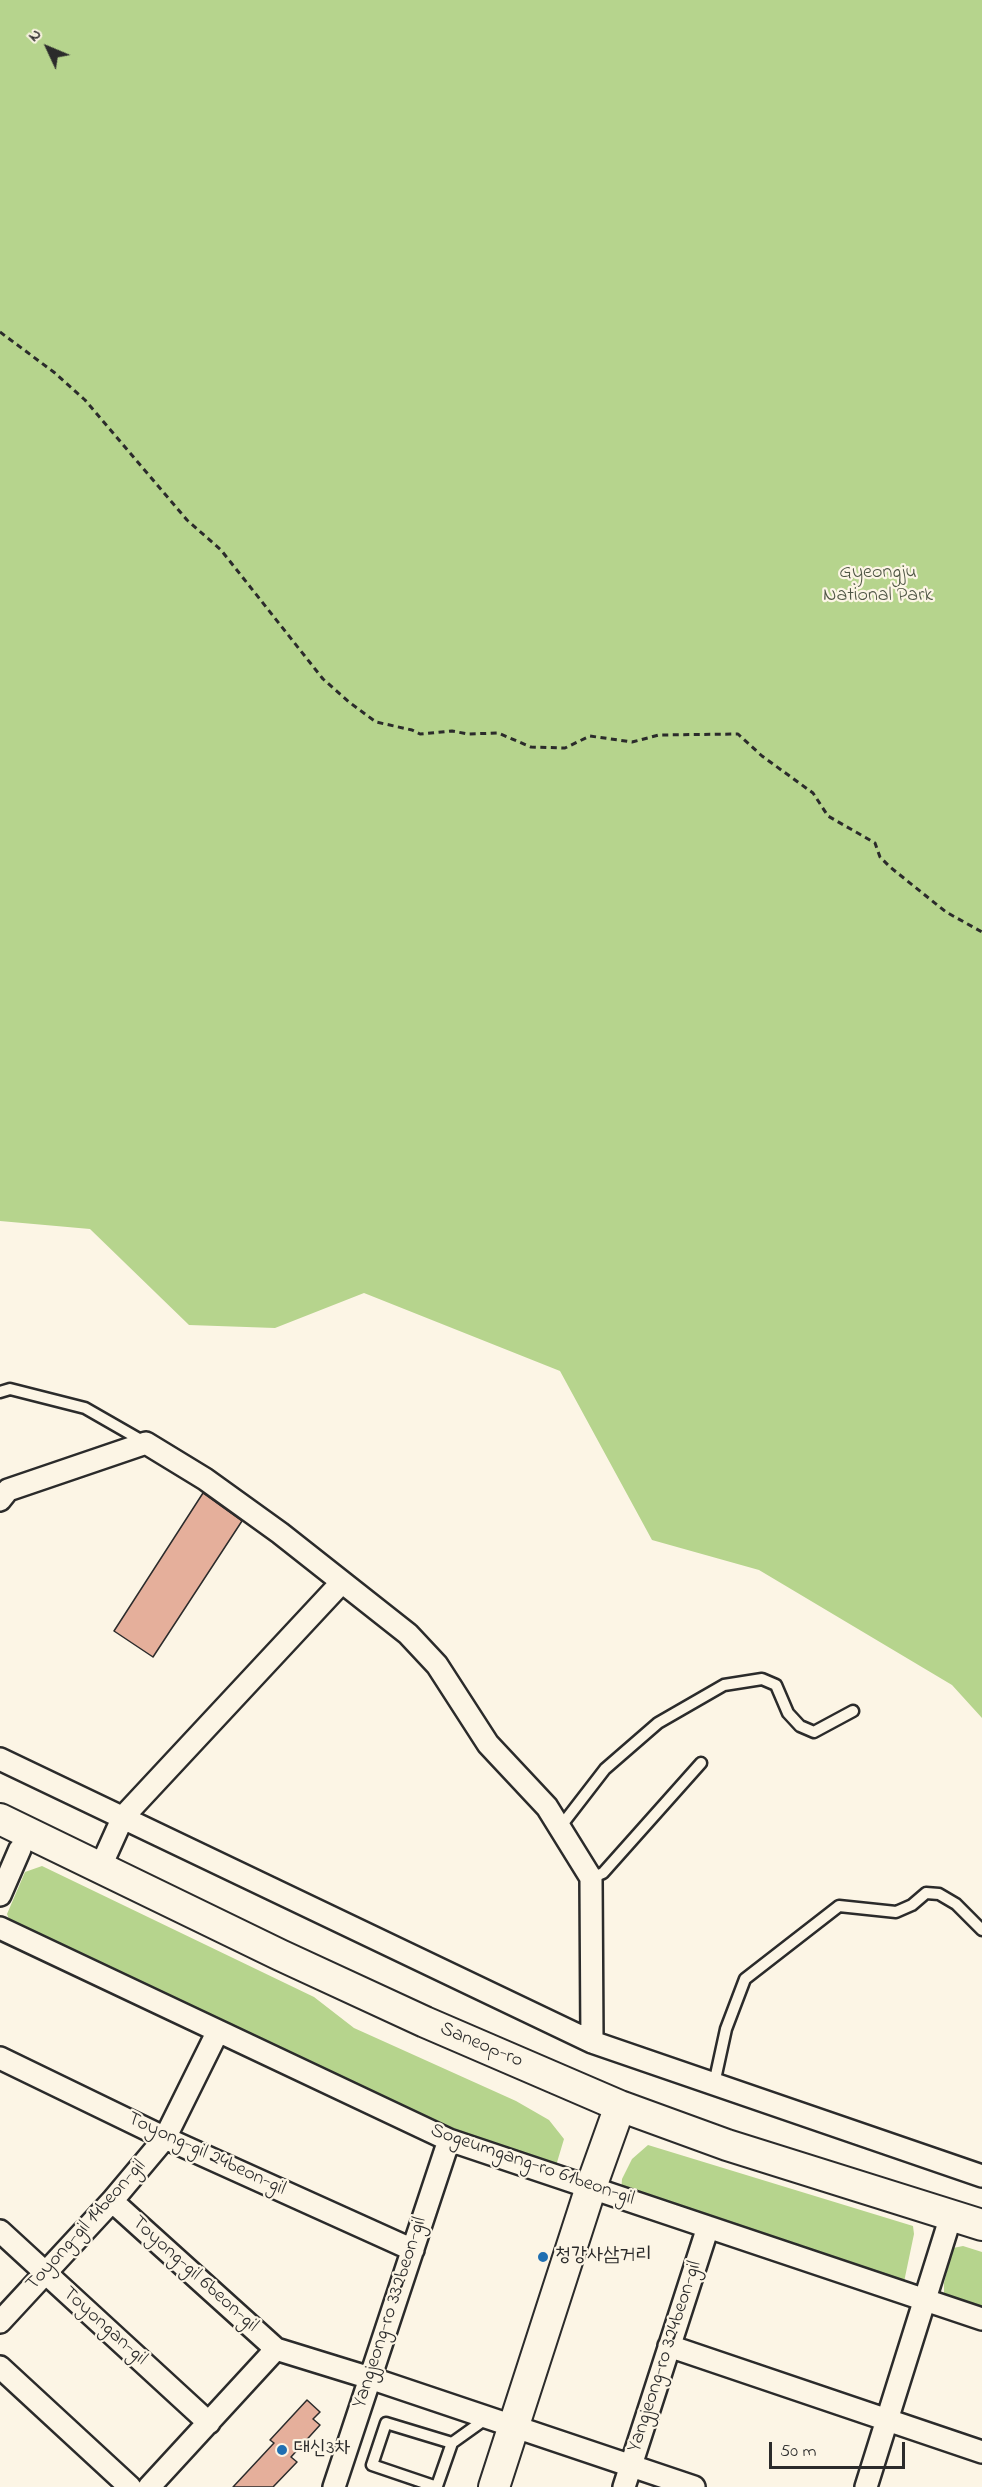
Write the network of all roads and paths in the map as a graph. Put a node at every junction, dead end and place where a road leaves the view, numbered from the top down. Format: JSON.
{"nodes":[{"id":1,"x":0,"y":332,"type":"edge"},
{"id":2,"x":982,"y":932,"type":"edge"},
{"id":3,"x":0,"y":1392,"type":"edge"},
{"id":4,"x":146,"y":1443,"type":"junction"},
{"id":5,"x":0,"y":1500,"type":"edge"},
{"id":6,"x":342,"y":1582,"type":"junction"},
{"id":7,"x":854,"y":1711,"type":"dead end"},
{"id":8,"x":0,"y":1759,"type":"edge"},
{"id":9,"x":701,"y":1763,"type":"dead end"},
{"id":10,"x":123,"y":1817,"type":"junction"},
{"id":11,"x":0,"y":1819,"type":"edge"},
{"id":12,"x":561,"y":1826,"type":"junction"},
{"id":13,"x":10,"y":1845,"type":"edge"},
{"id":14,"x":100,"y":1868,"type":"junction"},
{"id":15,"x":591,"y":1878,"type":"junction"},
{"id":16,"x":0,"y":1895,"type":"edge"},
{"id":17,"x":0,"y":1928,"type":"edge"},
{"id":18,"x":982,"y":1930,"type":"edge"},
{"id":19,"x":218,"y":2031,"type":"junction"},
{"id":20,"x":592,"y":2042,"type":"junction"},
{"id":21,"x":0,"y":2058,"type":"edge"},
{"id":22,"x":714,"y":2084,"type":"junction"},
{"id":23,"x":618,"y":2113,"type":"junction"},
{"id":24,"x":165,"y":2138,"type":"junction"},
{"id":25,"x":449,"y":2140,"type":"junction"},
{"id":26,"x":982,"y":2176,"type":"edge"},
{"id":27,"x":591,"y":2187,"type":"junction"},
{"id":28,"x":112,"y":2201,"type":"junction"},
{"id":29,"x":949,"y":2223,"type":"junction"},
{"id":30,"x":982,"y":2225,"type":"edge"},
{"id":31,"x":708,"y":2226,"type":"junction"},
{"id":32,"x":0,"y":2231,"type":"edge"},
{"id":33,"x":982,"y":2242,"type":"edge"},
{"id":34,"x":413,"y":2250,"type":"junction"},
{"id":35,"x":45,"y":2274,"type":"junction"},
{"id":36,"x":925,"y":2300,"type":"junction"},
{"id":37,"x":982,"y":2319,"type":"edge"},
{"id":38,"x":0,"y":2322,"type":"edge"},
{"id":39,"x":669,"y":2346,"type":"junction"},
{"id":40,"x":276,"y":2349,"type":"junction"},
{"id":41,"x":0,"y":2367,"type":"edge"},
{"id":42,"x":370,"y":2378,"type":"junction"},
{"id":43,"x":887,"y":2420,"type":"junction"},
{"id":44,"x":208,"y":2423,"type":"junction"},
{"id":45,"x":501,"y":2423,"type":"junction"},
{"id":46,"x":452,"y":2443,"type":"junction"},
{"id":47,"x":982,"y":2452,"type":"edge"},
{"id":48,"x":630,"y":2466,"type":"junction"},
{"id":49,"x":437,"y":2486,"type":"edge"},
{"id":50,"x":130,"y":2487,"type":"edge"},
{"id":51,"x":149,"y":2487,"type":"edge"},
{"id":52,"x":334,"y":2487,"type":"edge"},
{"id":53,"x":494,"y":2487,"type":"edge"},
{"id":54,"x":624,"y":2487,"type":"edge"},
{"id":55,"x":694,"y":2487,"type":"edge"},
{"id":56,"x":866,"y":2487,"type":"edge"}],
"edges":[{"from":1,"to":2,"type":"path"},
{"from":3,"to":4,"type":"lane"},
{"from":4,"to":5,"type":"street"},
{"from":4,"to":6,"type":"street"},
{"from":6,"to":10,"type":"street"},
{"from":6,"to":12,"type":"street"},
{"from":7,"to":12,"type":"lane"},
{"from":8,"to":10,"type":"street"},
{"from":9,"to":15,"type":"lane"},
{"from":10,"to":14,"type":"street"},
{"from":10,"to":20,"type":"street"},
{"from":11,"to":14,"type":"street","name":"Saneop-ro"},
{"from":12,"to":15,"type":"street"},
{"from":13,"to":16,"type":"street"},
{"from":13,"to":23,"type":"street","name":"Saneop-ro"},
{"from":14,"to":23,"type":"street","name":"Saneop-ro"},
{"from":15,"to":20,"type":"street"},
{"from":17,"to":19,"type":"street","name":"Sogeumgang-ro 61beon-gil"},
{"from":18,"to":22,"type":"lane"},
{"from":19,"to":24,"type":"street","name":"Toyong-gil 14beon-gil"},
{"from":19,"to":25,"type":"street","name":"Sogeumgang-ro 61beon-gil"},
{"from":20,"to":22,"type":"street"},
{"from":21,"to":24,"type":"street","name":"Toyong-gil 24beon-gil"},
{"from":22,"to":26,"type":"street"},
{"from":23,"to":27,"type":"street"},
{"from":23,"to":29,"type":"street","name":"Saneop-ro"},
{"from":24,"to":28,"type":"street","name":"Toyong-gil 14beon-gil"},
{"from":24,"to":34,"type":"street","name":"Toyong-gil 24beon-gil"},
{"from":25,"to":27,"type":"street","name":"Sogeumgang-ro 61beon-gil"},
{"from":25,"to":34,"type":"street","name":"Yangjeong-ro 332beon-gil"},
{"from":27,"to":31,"type":"street","name":"Sogeumgang-ro 61beon-gil"},
{"from":27,"to":45,"type":"street"},
{"from":28,"to":35,"type":"street","name":"Toyong-gil 14beon-gil"},
{"from":28,"to":40,"type":"street","name":"Toyong-gil 6beon-gil"},
{"from":29,"to":30,"type":"street","name":"Saneop-ro"},
{"from":29,"to":33,"type":"street","name":"Saneop-ro"},
{"from":29,"to":36,"type":"street"},
{"from":31,"to":36,"type":"street","name":"Sogeumgang-ro 61beon-gil"},
{"from":31,"to":39,"type":"street","name":"Yangjeong-ro 324beon-gil"},
{"from":32,"to":35,"type":"street","name":"Toyongan-gil"},
{"from":34,"to":42,"type":"street","name":"Yangjeong-ro 332beon-gil"},
{"from":35,"to":38,"type":"street","name":"Toyong-gil 14beon-gil"},
{"from":35,"to":44,"type":"street","name":"Toyongan-gil"},
{"from":36,"to":37,"type":"street","name":"Sogeumgang-ro 61beon-gil"},
{"from":36,"to":43,"type":"street"},
{"from":39,"to":43,"type":"street"},
{"from":39,"to":48,"type":"street","name":"Yangjeong-ro 324beon-gil"},
{"from":40,"to":42,"type":"street","name":"Toyong-gil 6beon-gil"},
{"from":40,"to":44,"type":"street"},
{"from":41,"to":50,"type":"street"},
{"from":42,"to":45,"type":"street","name":"Toyong-gil 6beon-gil"},
{"from":42,"to":52,"type":"street","name":"Yangjeong-ro 332beon-gil"},
{"from":43,"to":47,"type":"street"},
{"from":43,"to":56,"type":"street"},
{"from":44,"to":51,"type":"street"},
{"from":45,"to":46,"type":"lane"},
{"from":45,"to":48,"type":"street","name":"Toyong-gil 6beon-gil"},
{"from":45,"to":53,"type":"street"},
{"from":46,"to":49,"type":"lane"},
{"from":46,"to":49,"type":"lane"},
{"from":48,"to":54,"type":"street","name":"Yangjeong-ro 324beon-gil"},
{"from":48,"to":55,"type":"street","name":"Toyong-gil 6beon-gil"}]}
